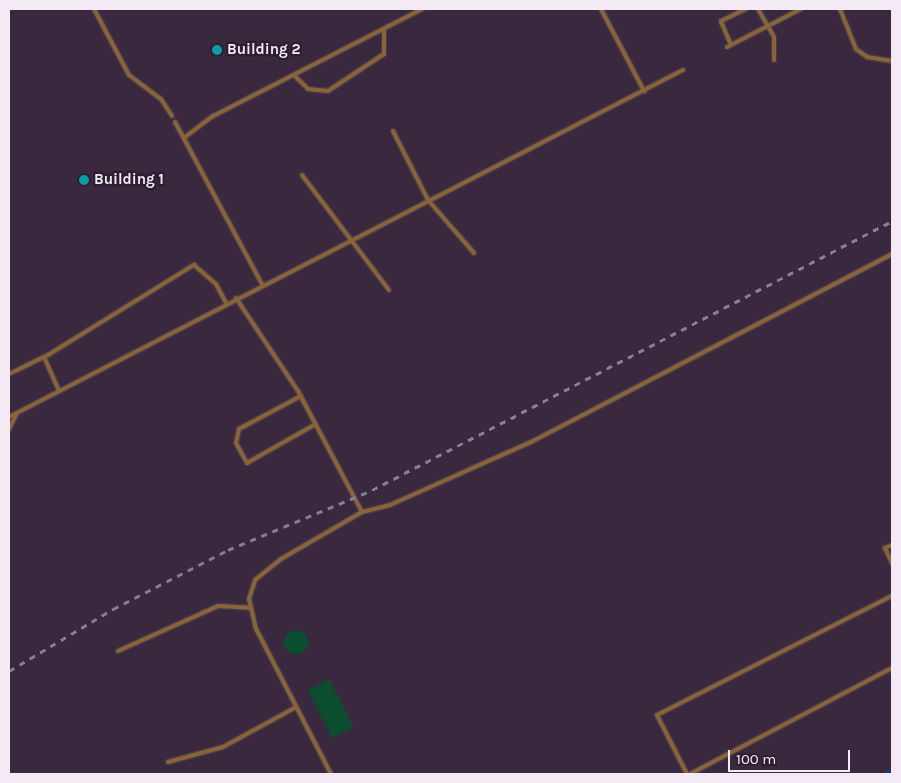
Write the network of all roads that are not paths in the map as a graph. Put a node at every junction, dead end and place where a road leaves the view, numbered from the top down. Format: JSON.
{"nodes":[{"id":1,"x":94,"y":9,"type":"edge"},
{"id":2,"x":422,"y":9,"type":"edge"},
{"id":3,"x":601,"y":9,"type":"edge"},
{"id":4,"x":746,"y":9,"type":"edge"},
{"id":5,"x":758,"y":9,"type":"edge"},
{"id":6,"x":802,"y":9,"type":"edge"},
{"id":7,"x":840,"y":9,"type":"edge"},
{"id":8,"x":769,"y":26,"type":"junction"},
{"id":9,"x":384,"y":29,"type":"junction"},
{"id":10,"x":774,"y":60,"type":"dead end"},
{"id":11,"x":892,"y":61,"type":"edge"},
{"id":12,"x":682,"y":70,"type":"dead end"},
{"id":13,"x":294,"y":75,"type":"junction"},
{"id":14,"x":644,"y":91,"type":"junction"},
{"id":15,"x":172,"y":116,"type":"dead end"},
{"id":16,"x":175,"y":122,"type":"dead end"},
{"id":17,"x":393,"y":131,"type":"dead end"},
{"id":18,"x":184,"y":137,"type":"junction"},
{"id":19,"x":302,"y":175,"type":"dead end"},
{"id":20,"x":428,"y":200,"type":"junction"},
{"id":21,"x":351,"y":240,"type":"junction"},
{"id":22,"x":474,"y":253,"type":"dead end"},
{"id":23,"x":892,"y":254,"type":"edge"},
{"id":24,"x":262,"y":284,"type":"junction"},
{"id":25,"x":389,"y":290,"type":"dead end"},
{"id":26,"x":236,"y":298,"type":"junction"},
{"id":27,"x":226,"y":303,"type":"junction"},
{"id":28,"x":44,"y":358,"type":"junction"},
{"id":29,"x":9,"y":374,"type":"edge"},
{"id":30,"x":59,"y":390,"type":"junction"},
{"id":31,"x":301,"y":396,"type":"junction"},
{"id":32,"x":17,"y":412,"type":"junction"},
{"id":33,"x":9,"y":417,"type":"edge"},
{"id":34,"x":316,"y":424,"type":"junction"},
{"id":35,"x":9,"y":429,"type":"edge"},
{"id":36,"x":362,"y":512,"type":"junction"},
{"id":37,"x":892,"y":545,"type":"edge"},
{"id":38,"x":892,"y":563,"type":"edge"},
{"id":39,"x":892,"y":596,"type":"edge"},
{"id":40,"x":251,"y":608,"type":"junction"},
{"id":41,"x":118,"y":651,"type":"dead end"},
{"id":42,"x":892,"y":668,"type":"edge"},
{"id":43,"x":296,"y":707,"type":"junction"},
{"id":44,"x":168,"y":762,"type":"dead end"},
{"id":45,"x":331,"y":774,"type":"edge"},
{"id":46,"x":689,"y":774,"type":"edge"}],
"edges":[{"from":1,"to":15,"type":"lane"},
{"from":2,"to":9,"type":"lane"},
{"from":3,"to":14,"type":"lane"},
{"from":4,"to":8,"type":"lane"},
{"from":5,"to":8,"type":"lane"},
{"from":6,"to":8,"type":"lane"},
{"from":7,"to":11,"type":"lane"},
{"from":8,"to":10,"type":"lane"},
{"from":9,"to":13,"type":"lane"},
{"from":9,"to":13,"type":"lane"},
{"from":12,"to":14,"type":"lane"},
{"from":13,"to":18,"type":"lane"},
{"from":14,"to":20,"type":"lane"},
{"from":16,"to":18,"type":"lane"},
{"from":17,"to":20,"type":"lane"},
{"from":18,"to":24,"type":"lane"},
{"from":19,"to":21,"type":"lane"},
{"from":20,"to":21,"type":"lane"},
{"from":20,"to":22,"type":"lane"},
{"from":21,"to":24,"type":"lane"},
{"from":21,"to":25,"type":"lane"},
{"from":23,"to":36,"type":"lane"},
{"from":24,"to":26,"type":"lane"},
{"from":26,"to":27,"type":"lane"},
{"from":26,"to":31,"type":"lane"},
{"from":27,"to":28,"type":"lane"},
{"from":27,"to":30,"type":"lane"},
{"from":28,"to":29,"type":"lane"},
{"from":28,"to":30,"type":"lane"},
{"from":30,"to":32,"type":"lane"},
{"from":31,"to":34,"type":"lane"},
{"from":31,"to":34,"type":"lane"},
{"from":32,"to":33,"type":"lane"},
{"from":32,"to":35,"type":"lane"},
{"from":34,"to":36,"type":"lane"},
{"from":36,"to":40,"type":"lane"},
{"from":37,"to":38,"type":"lane"},
{"from":39,"to":46,"type":"lane"},
{"from":40,"to":41,"type":"lane"},
{"from":40,"to":43,"type":"lane"},
{"from":42,"to":46,"type":"lane"},
{"from":43,"to":44,"type":"lane"},
{"from":43,"to":45,"type":"lane"}]}
